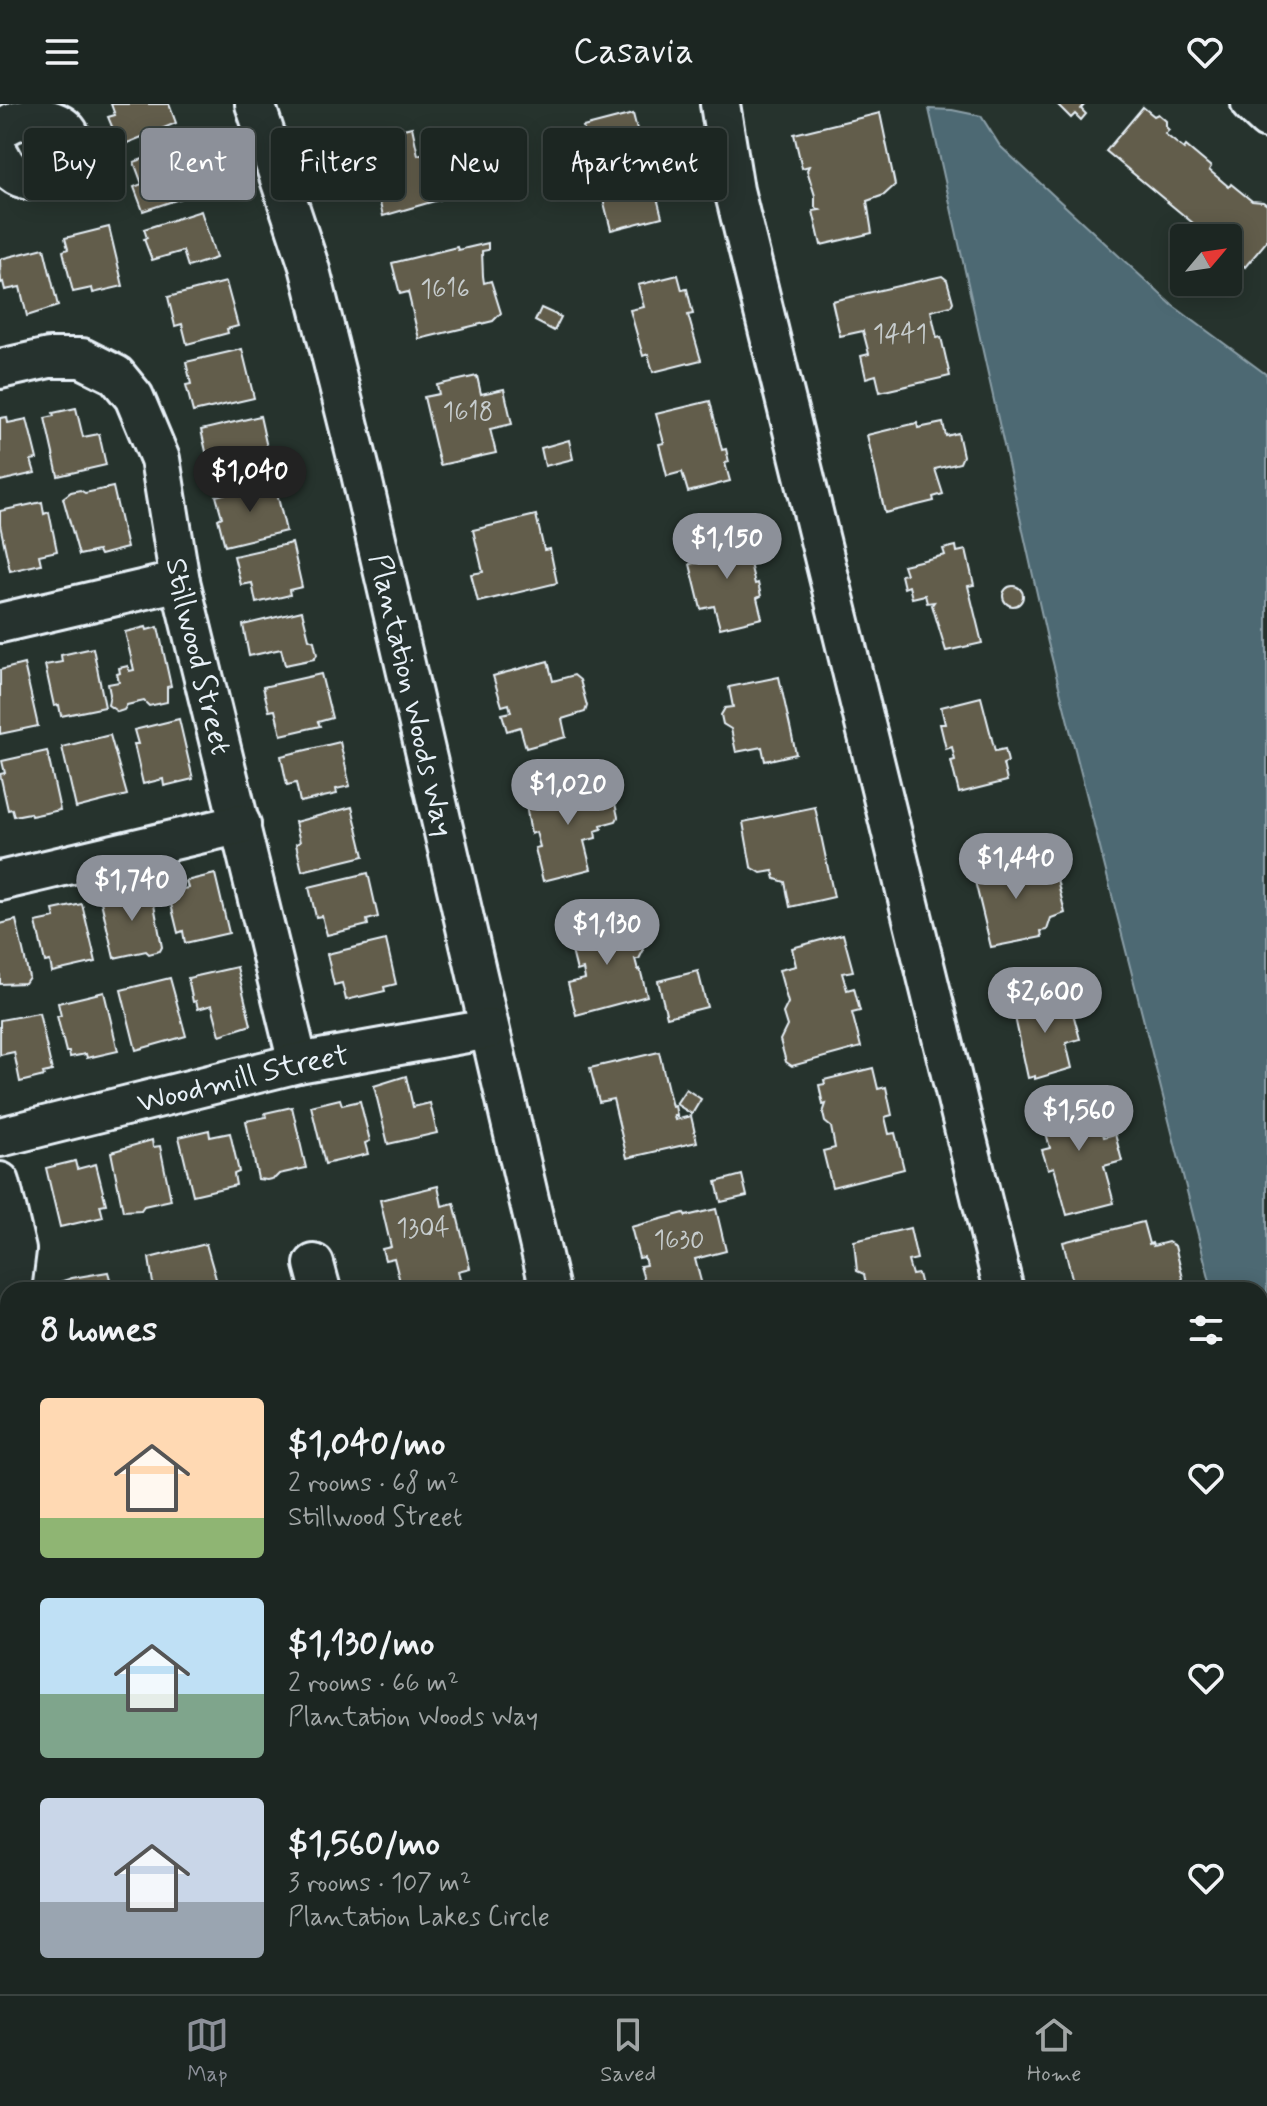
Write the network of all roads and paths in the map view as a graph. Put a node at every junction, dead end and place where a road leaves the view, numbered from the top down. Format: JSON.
{"nodes":[{"id":1,"x":255,"y":104,"type":"edge"},
{"id":2,"x":720,"y":104,"type":"edge"},
{"id":3,"x":1251,"y":104,"type":"edge"},
{"id":4,"x":36,"y":105,"type":"edge"},
{"id":5,"x":1267,"y":119,"type":"edge"},
{"id":6,"x":0,"y":131,"type":"edge"},
{"id":7,"x":0,"y":155,"type":"edge"},
{"id":8,"x":0,"y":369,"type":"edge"},
{"id":9,"x":180,"y":581,"type":"junction"},
{"id":10,"x":0,"y":623,"type":"edge"},
{"id":11,"x":241,"y":824,"type":"junction"},
{"id":12,"x":0,"y":881,"type":"edge"},
{"id":13,"x":489,"y":1029,"type":"junction"},
{"id":14,"x":298,"y":1063,"type":"junction"},
{"id":15,"x":0,"y":1137,"type":"edge"},
{"id":16,"x":0,"y":1182,"type":"edge"},
{"id":17,"x":12,"y":1282,"type":"edge"},
{"id":18,"x":548,"y":1282,"type":"edge"},
{"id":19,"x":1002,"y":1282,"type":"edge"}],
"edges":[{"from":1,"to":13,"type":"street","name":"Plantation Woods Way"},
{"from":2,"to":19,"type":"street"},
{"from":3,"to":5,"type":"street"},
{"from":4,"to":6,"type":"street"},
{"from":4,"to":7,"type":"street"},
{"from":8,"to":9,"type":"street","name":"Stillwood Street"},
{"from":9,"to":10,"type":"street"},
{"from":9,"to":11,"type":"street","name":"Stillwood Street"},
{"from":11,"to":12,"type":"street"},
{"from":11,"to":14,"type":"street","name":"Stillwood Street"},
{"from":13,"to":14,"type":"street","name":"Woodmill Street"},
{"from":13,"to":18,"type":"street","name":"Plantation Woods Way"},
{"from":14,"to":15,"type":"street","name":"Woodmill Street"},
{"from":16,"to":17,"type":"street"}]}
